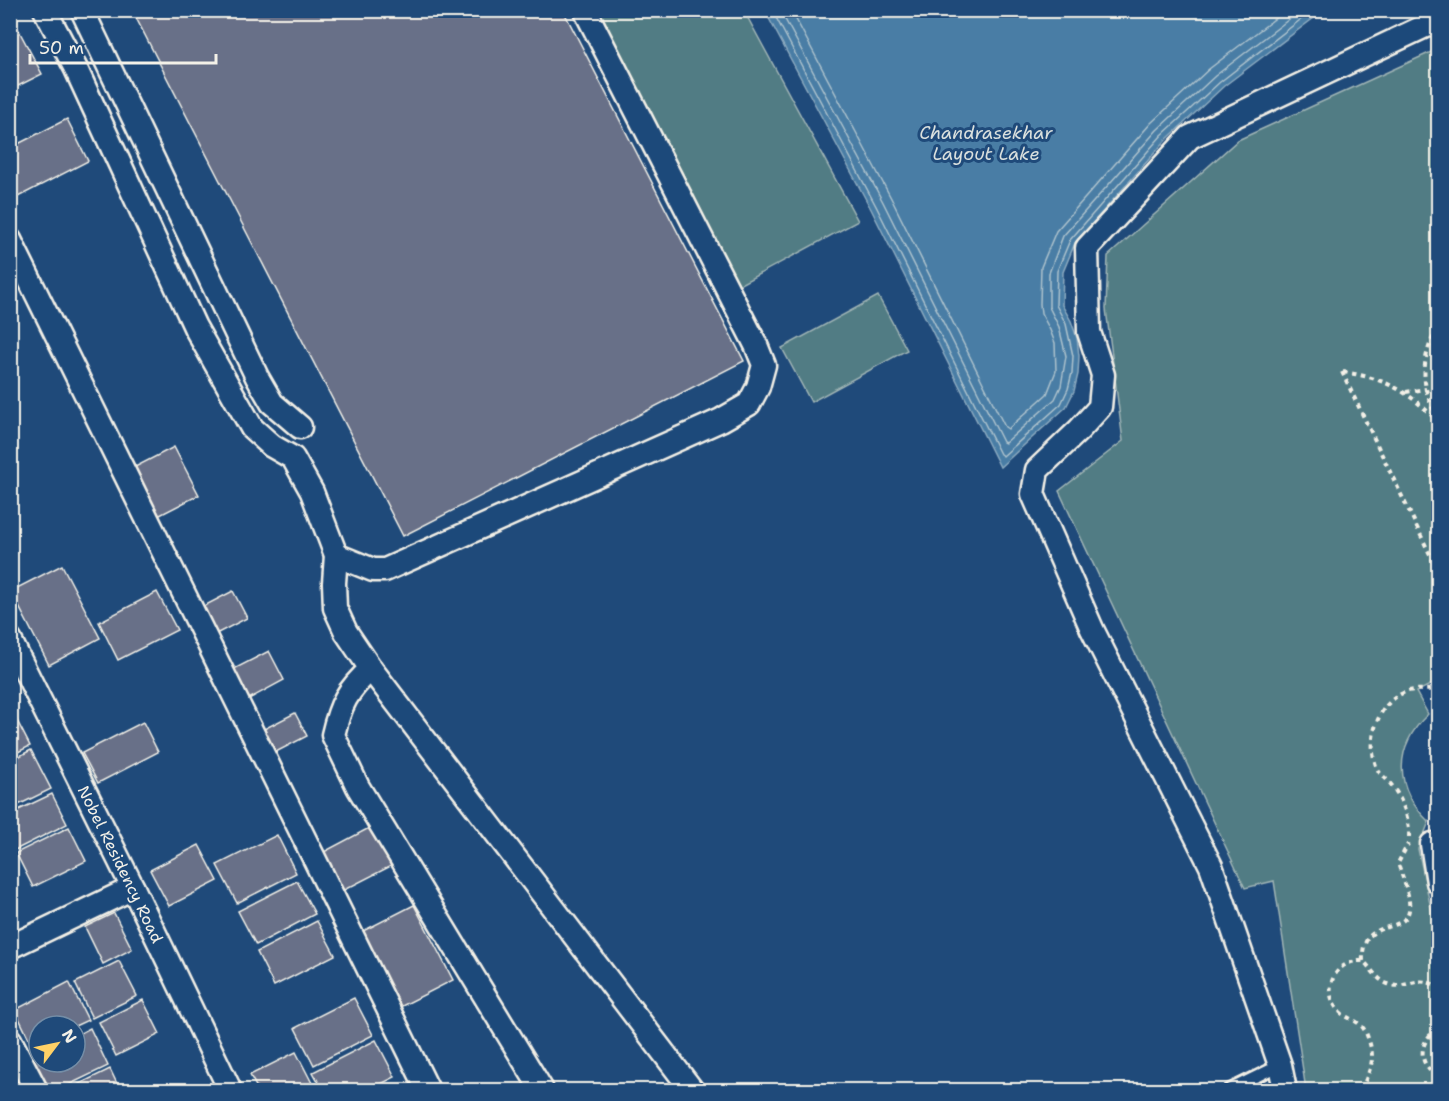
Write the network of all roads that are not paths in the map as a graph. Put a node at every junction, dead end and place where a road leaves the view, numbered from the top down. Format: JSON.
{"nodes":[{"id":1,"x":45,"y":10,"type":"edge"},
{"id":2,"x":82,"y":10,"type":"edge"},
{"id":3,"x":585,"y":10,"type":"edge"},
{"id":4,"x":1438,"y":20,"type":"edge"},
{"id":5,"x":10,"y":240,"type":"edge"},
{"id":6,"x":300,"y":426,"type":"dead end"},
{"id":7,"x":336,"y":555,"type":"junction"},
{"id":8,"x":10,"y":640,"type":"edge"},
{"id":9,"x":370,"y":669,"type":"junction"},
{"id":10,"x":1432,"y":844,"type":"dead end"},
{"id":11,"x":1438,"y":882,"type":"edge"},
{"id":12,"x":133,"y":888,"type":"junction"},
{"id":13,"x":10,"y":947,"type":"edge"},
{"id":14,"x":10,"y":1040,"type":"edge"},
{"id":15,"x":1280,"y":1065,"type":"junction"},
{"id":16,"x":36,"y":1090,"type":"edge"},
{"id":17,"x":230,"y":1090,"type":"edge"},
{"id":18,"x":428,"y":1090,"type":"edge"},
{"id":19,"x":542,"y":1090,"type":"edge"},
{"id":20,"x":692,"y":1090,"type":"edge"},
{"id":21,"x":1228,"y":1090,"type":"edge"},
{"id":22,"x":1285,"y":1090,"type":"edge"}],
"edges":[{"from":1,"to":7,"type":"street"},
{"from":2,"to":6,"type":"street"},
{"from":3,"to":7,"type":"street"},
{"from":4,"to":15,"type":"street"},
{"from":5,"to":18,"type":"street"},
{"from":7,"to":9,"type":"street"},
{"from":8,"to":12,"type":"street","name":"Nobel Residency Road"},
{"from":9,"to":19,"type":"street"},
{"from":9,"to":20,"type":"street"},
{"from":10,"to":11,"type":"street"},
{"from":12,"to":13,"type":"street"},
{"from":12,"to":17,"type":"street","name":"Nobel Residency Road"},
{"from":14,"to":16,"type":"street"},
{"from":15,"to":21,"type":"lane"},
{"from":15,"to":22,"type":"street"}]}
